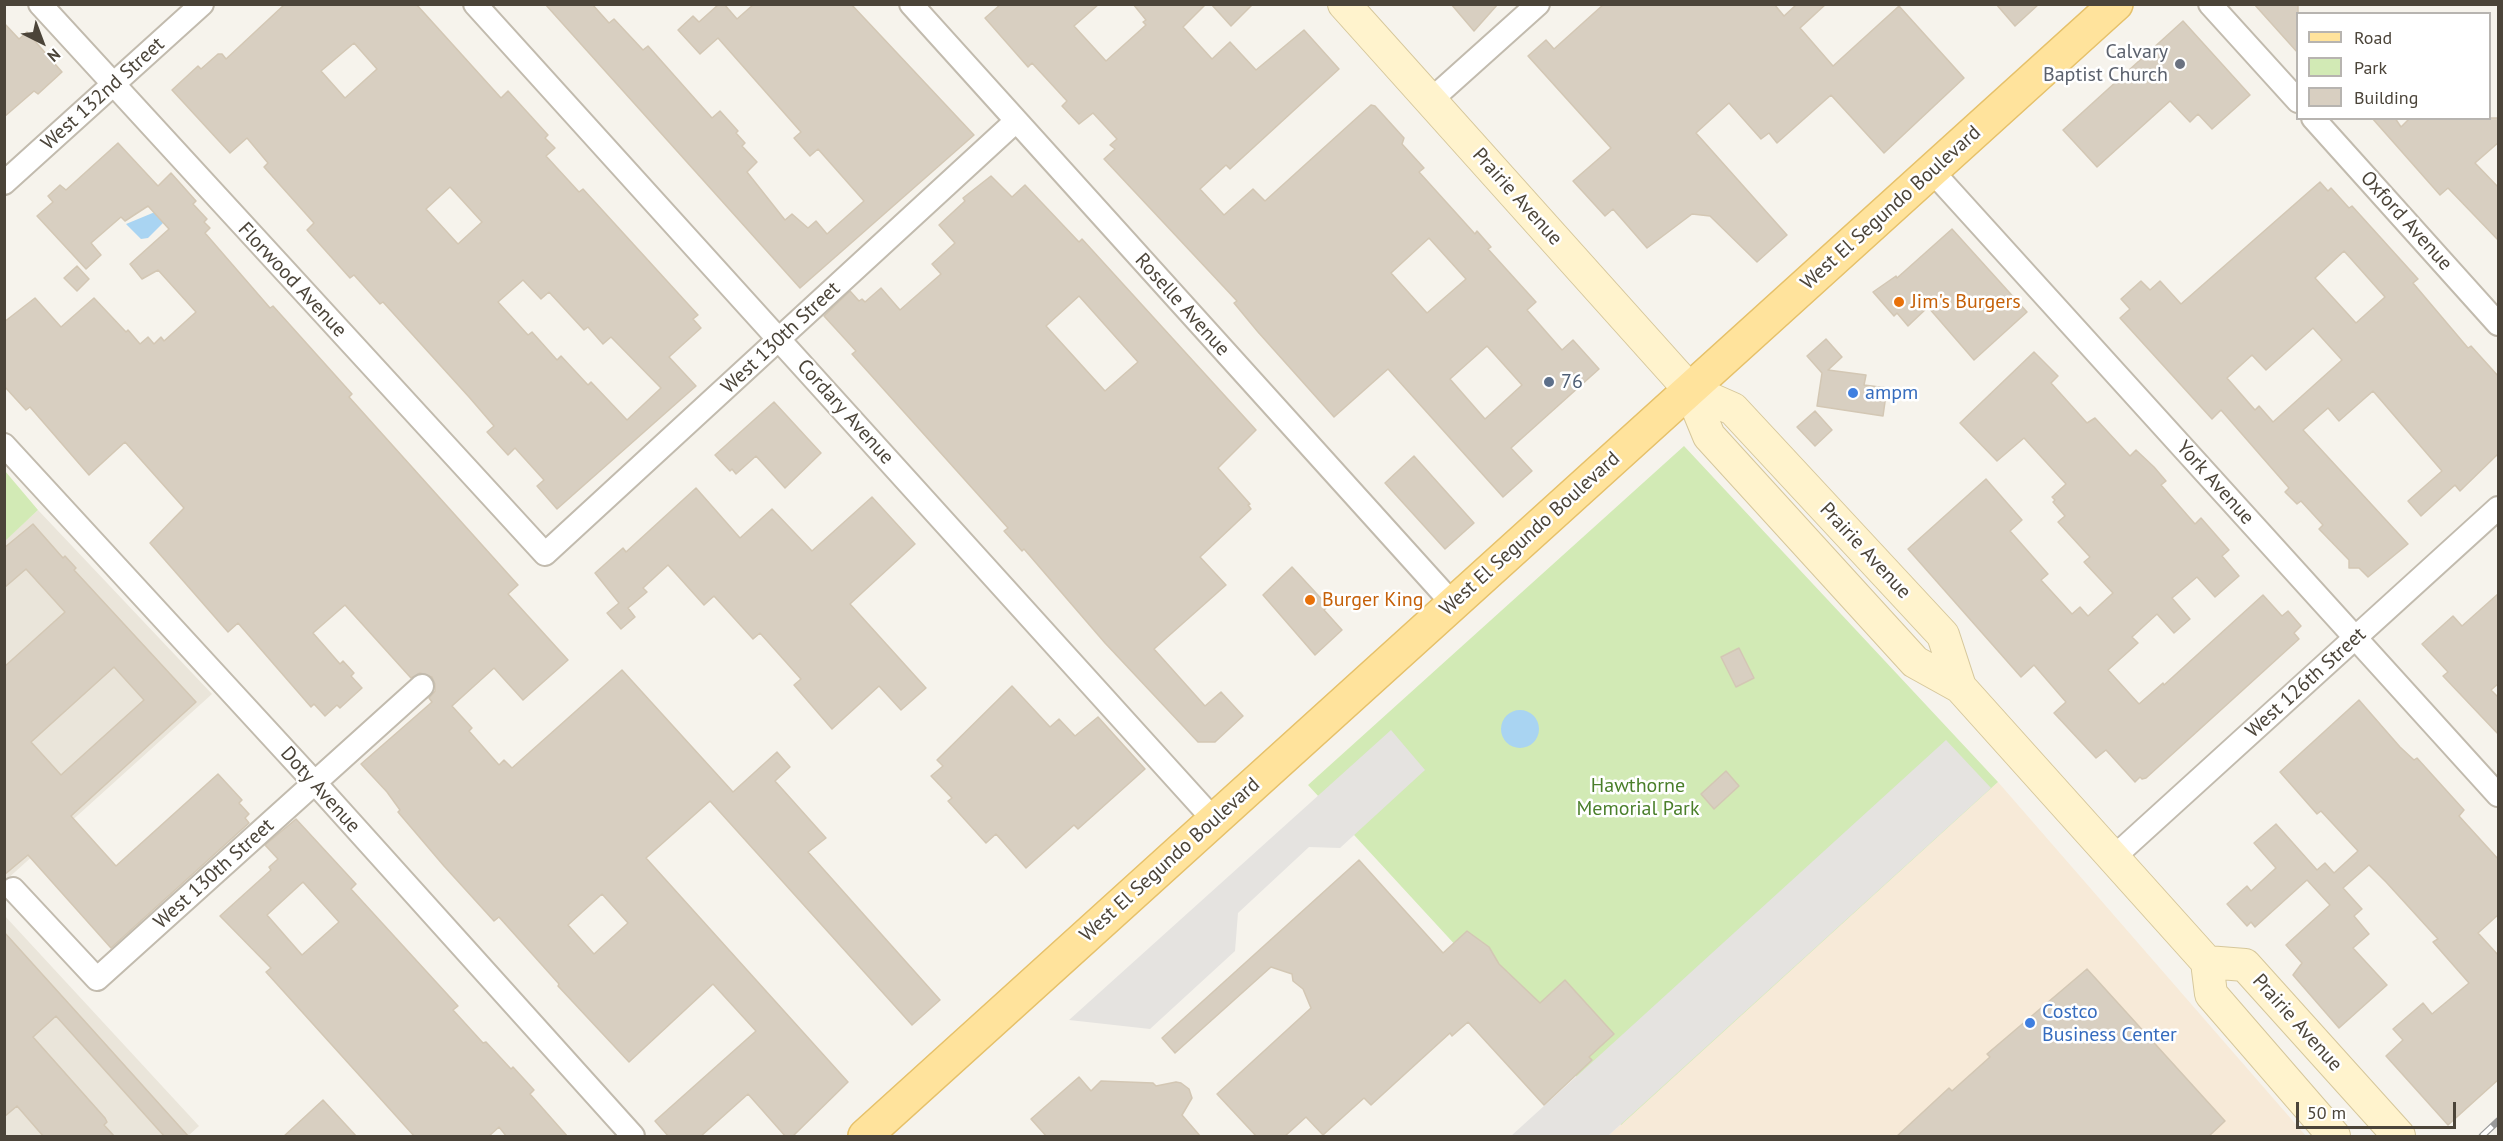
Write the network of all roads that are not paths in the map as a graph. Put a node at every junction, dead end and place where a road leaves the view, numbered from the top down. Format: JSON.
{"nodes":[{"id":1,"x":40,"y":4,"type":"edge"},
{"id":2,"x":202,"y":4,"type":"edge"},
{"id":3,"x":475,"y":4,"type":"edge"},
{"id":4,"x":1344,"y":4,"type":"edge"},
{"id":5,"x":1538,"y":4,"type":"edge"},
{"id":6,"x":2116,"y":4,"type":"edge"},
{"id":7,"x":2210,"y":4,"type":"edge"},
{"id":8,"x":924,"y":9,"type":"edge"},
{"id":9,"x":112,"y":85,"type":"junction"},
{"id":10,"x":2296,"y":99,"type":"edge"},
{"id":11,"x":1431,"y":100,"type":"junction"},
{"id":12,"x":2315,"y":120,"type":"edge"},
{"id":13,"x":1016,"y":121,"type":"junction"},
{"id":14,"x":1932,"y":171,"type":"junction"},
{"id":15,"x":4,"y":183,"type":"edge"},
{"id":16,"x":2499,"y":324,"type":"edge"},
{"id":17,"x":779,"y":340,"type":"junction"},
{"id":18,"x":1690,"y":390,"type":"junction"},
{"id":19,"x":4,"y":445,"type":"edge"},
{"id":20,"x":2499,"y":508,"type":"edge"},
{"id":21,"x":545,"y":554,"type":"joint"},
{"id":22,"x":1453,"y":604,"type":"junction"},
{"id":23,"x":2356,"y":638,"type":"junction"},
{"id":24,"x":422,"y":686,"type":"dead end"},
{"id":25,"x":315,"y":783,"type":"junction"},
{"id":26,"x":2499,"y":795,"type":"edge"},
{"id":27,"x":1214,"y":820,"type":"junction"},
{"id":28,"x":2114,"y":857,"type":"junction"},
{"id":29,"x":13,"y":889,"type":"dead end"},
{"id":30,"x":2207,"y":962,"type":"junction"},
{"id":31,"x":633,"y":1137,"type":"edge"},
{"id":32,"x":865,"y":1137,"type":"edge"},
{"id":33,"x":2334,"y":1137,"type":"edge"},
{"id":34,"x":2399,"y":1137,"type":"edge"}],
"edges":[{"from":1,"to":9,"type":"street","name":"Florwood Avenue"},
{"from":2,"to":9,"type":"street","name":"West 132nd Street"},
{"from":3,"to":17,"type":"street","name":"Cordary Avenue"},
{"from":4,"to":11,"type":"main road","name":"Prairie Avenue"},
{"from":5,"to":11,"type":"street"},
{"from":6,"to":14,"type":"main road","name":"West El Segundo Boulevard"},
{"from":7,"to":10,"type":"street"},
{"from":8,"to":13,"type":"street","name":"Roselle Avenue"},
{"from":9,"to":15,"type":"street","name":"West 132nd Street"},
{"from":9,"to":21,"type":"street","name":"Florwood Avenue"},
{"from":11,"to":18,"type":"main road","name":"Prairie Avenue"},
{"from":12,"to":16,"type":"street","name":"Oxford Avenue"},
{"from":13,"to":17,"type":"street","name":"West 130th Street"},
{"from":13,"to":22,"type":"street","name":"Roselle Avenue"},
{"from":14,"to":18,"type":"main road","name":"West El Segundo Boulevard"},
{"from":14,"to":23,"type":"street","name":"York Avenue"},
{"from":17,"to":21,"type":"street","name":"West 130th Street"},
{"from":17,"to":27,"type":"street","name":"Cordary Avenue"},
{"from":18,"to":22,"type":"main road","name":"West El Segundo Boulevard"},
{"from":18,"to":28,"type":"main road","name":"Prairie Avenue"},
{"from":19,"to":25,"type":"street","name":"Doty Avenue"},
{"from":20,"to":23,"type":"street","name":"West 126th Street"},
{"from":22,"to":27,"type":"main road","name":"West El Segundo Boulevard"},
{"from":23,"to":26,"type":"street","name":"York Avenue"},
{"from":23,"to":28,"type":"street","name":"West 126th Street"},
{"from":24,"to":25,"type":"street","name":"West 130th Street"},
{"from":25,"to":29,"type":"street","name":"West 130th Street"},
{"from":25,"to":31,"type":"street","name":"Doty Avenue"},
{"from":27,"to":32,"type":"main road","name":"West El Segundo Boulevard"},
{"from":28,"to":30,"type":"main road","name":"Prairie Avenue"},
{"from":30,"to":33,"type":"main road"},
{"from":30,"to":34,"type":"main road","name":"Prairie Avenue"}]}
